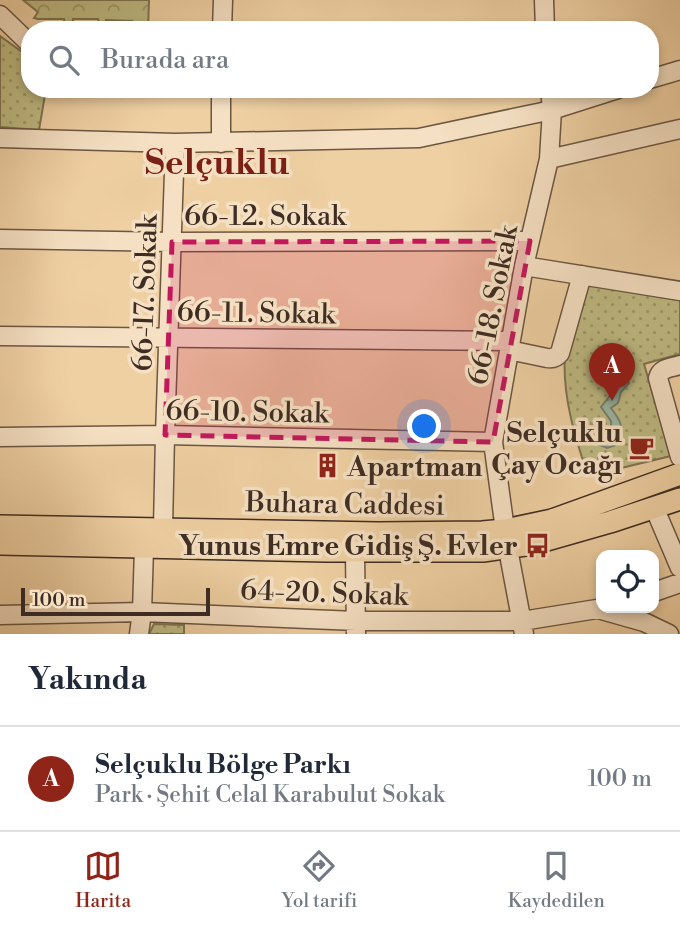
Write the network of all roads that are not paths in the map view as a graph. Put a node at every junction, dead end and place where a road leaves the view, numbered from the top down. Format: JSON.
{"nodes":[{"id":1,"x":223,"y":0,"type":"edge"},
{"id":2,"x":544,"y":0,"type":"edge"},
{"id":3,"x":0,"y":15,"type":"edge"},
{"id":4,"x":222,"y":21,"type":"edge"},
{"id":5,"x":545,"y":21,"type":"edge"},
{"id":6,"x":21,"y":35,"type":"edge"},
{"id":7,"x":680,"y":69,"type":"edge"},
{"id":8,"x":659,"y":76,"type":"edge"},
{"id":9,"x":221,"y":98,"type":"edge"},
{"id":10,"x":551,"y":98,"type":"edge"},
{"id":11,"x":590,"y":98,"type":"edge"},
{"id":12,"x":552,"y":110,"type":"junction"},
{"id":13,"x":680,"y":129,"type":"edge"},
{"id":14,"x":0,"y":138,"type":"edge"},
{"id":15,"x":175,"y":143,"type":"junction"},
{"id":16,"x":221,"y":143,"type":"junction"},
{"id":17,"x":549,"y":159,"type":"junction"},
{"id":18,"x":0,"y":239,"type":"edge"},
{"id":19,"x":172,"y":242,"type":"junction"},
{"id":20,"x":530,"y":242,"type":"junction"},
{"id":21,"x":524,"y":266,"type":"junction"},
{"id":22,"x":582,"y":275,"type":"junction"},
{"id":23,"x":680,"y":291,"type":"edge"},
{"id":24,"x":0,"y":336,"type":"edge"},
{"id":25,"x":168,"y":337,"type":"junction"},
{"id":26,"x":510,"y":346,"type":"junction"},
{"id":27,"x":680,"y":365,"type":"edge"},
{"id":28,"x":164,"y":435,"type":"junction"},
{"id":29,"x":0,"y":437,"type":"edge"},
{"id":30,"x":493,"y":442,"type":"junction"},
{"id":31,"x":680,"y":457,"type":"edge"},
{"id":32,"x":680,"y":474,"type":"edge"},
{"id":33,"x":680,"y":499,"type":"edge"},
{"id":34,"x":654,"y":508,"type":"junction"},
{"id":35,"x":0,"y":526,"type":"edge"},
{"id":36,"x":163,"y":528,"type":"junction"},
{"id":37,"x":507,"y":539,"type":"junction"},
{"id":38,"x":0,"y":544,"type":"edge"},
{"id":39,"x":144,"y":548,"type":"junction"},
{"id":40,"x":355,"y":551,"type":"junction"},
{"id":41,"x":680,"y":568,"type":"edge"},
{"id":42,"x":680,"y":583,"type":"edge"},
{"id":43,"x":659,"y":590,"type":"edge"},
{"id":44,"x":596,"y":609,"type":"edge"},
{"id":45,"x":142,"y":612,"type":"junction"},
{"id":46,"x":616,"y":613,"type":"edge"},
{"id":47,"x":0,"y":615,"type":"edge"},
{"id":48,"x":356,"y":627,"type":"edge"},
{"id":49,"x":523,"y":628,"type":"edge"},
{"id":50,"x":139,"y":634,"type":"edge"},
{"id":51,"x":669,"y":634,"type":"edge"}],
"edges":[{"from":1,"to":4,"type":"street"},
{"from":2,"to":5,"type":"street"},
{"from":3,"to":6,"type":"street"},
{"from":7,"to":8,"type":"street"},
{"from":9,"to":16,"type":"street"},
{"from":10,"to":12,"type":"street","name":"66-18. Sokak"},
{"from":11,"to":12,"type":"street"},
{"from":12,"to":16,"type":"street"},
{"from":12,"to":17,"type":"street","name":"66-18. Sokak"},
{"from":13,"to":17,"type":"street"},
{"from":14,"to":15,"type":"street"},
{"from":15,"to":16,"type":"street"},
{"from":15,"to":19,"type":"street","name":"66-17. Sokak"},
{"from":17,"to":20,"type":"street","name":"66-18. Sokak"},
{"from":18,"to":19,"type":"street","name":"66-12. Sokak"},
{"from":19,"to":20,"type":"street","name":"66-12. Sokak"},
{"from":19,"to":25,"type":"street","name":"66-17. Sokak"},
{"from":20,"to":21,"type":"street","name":"66-18. Sokak"},
{"from":21,"to":22,"type":"street"},
{"from":21,"to":26,"type":"street","name":"66-18. Sokak"},
{"from":22,"to":23,"type":"street"},
{"from":22,"to":26,"type":"street","name":"66-11. Sokak"},
{"from":24,"to":25,"type":"street","name":"66-11. Sokak"},
{"from":25,"to":26,"type":"street","name":"66-11. Sokak"},
{"from":25,"to":28,"type":"street","name":"66-17. Sokak"},
{"from":26,"to":30,"type":"street","name":"66-18. Sokak"},
{"from":27,"to":31,"type":"street"},
{"from":28,"to":29,"type":"street","name":"66-10. Sokak"},
{"from":28,"to":30,"type":"street","name":"66-10. Sokak"},
{"from":28,"to":36,"type":"street","name":"66-17. Sokak"},
{"from":30,"to":37,"type":"street","name":"66-18. Sokak"},
{"from":32,"to":37,"type":"main road","name":"Buhara Caddesi"},
{"from":33,"to":34,"type":"main road","name":"Buhara Caddesi"},
{"from":34,"to":37,"type":"main road","name":"Buhara Caddesi"},
{"from":34,"to":41,"type":"street"},
{"from":35,"to":36,"type":"main road","name":"Buhara Caddesi"},
{"from":36,"to":37,"type":"main road","name":"Buhara Caddesi"},
{"from":37,"to":40,"type":"main road","name":"Buhara Caddesi"},
{"from":37,"to":49,"type":"street","name":"66-18. Sokak"},
{"from":38,"to":39,"type":"main road","name":"Buhara Caddesi"},
{"from":39,"to":40,"type":"main road","name":"Buhara Caddesi"},
{"from":39,"to":45,"type":"street"},
{"from":40,"to":48,"type":"street"},
{"from":42,"to":43,"type":"street"},
{"from":44,"to":49,"type":"street","name":"64-20. Sokak"},
{"from":45,"to":47,"type":"street","name":"64-20. Sokak"},
{"from":45,"to":48,"type":"street","name":"64-20. Sokak"},
{"from":45,"to":50,"type":"street"},
{"from":46,"to":51,"type":"street"},
{"from":48,"to":49,"type":"street","name":"64-20. Sokak"}]}
